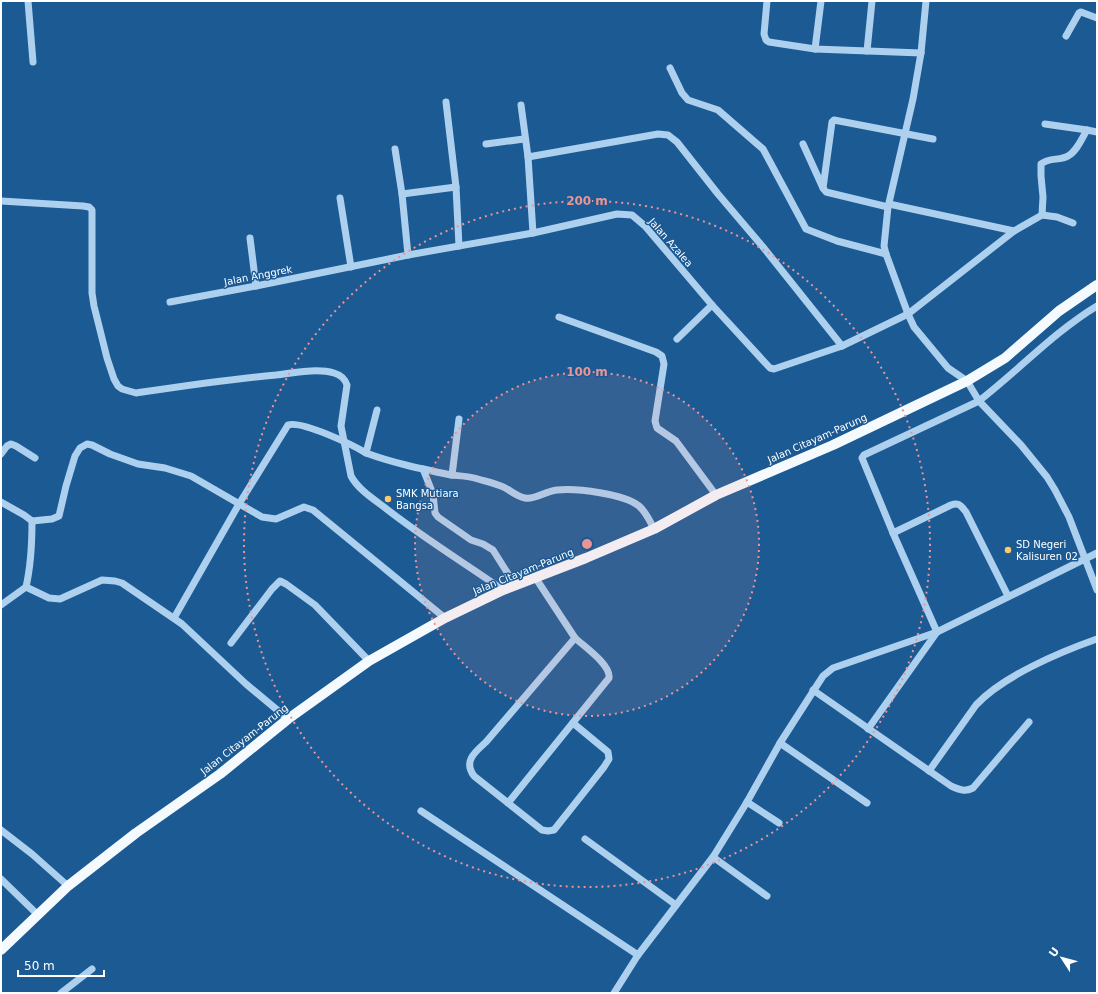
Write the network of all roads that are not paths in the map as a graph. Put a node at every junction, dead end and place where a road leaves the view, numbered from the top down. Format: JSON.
{"nodes":[{"id":1,"x":28,"y":1,"type":"edge"},
{"id":2,"x":767,"y":1,"type":"edge"},
{"id":3,"x":821,"y":1,"type":"edge"},
{"id":4,"x":872,"y":1,"type":"edge"},
{"id":5,"x":926,"y":1,"type":"edge"},
{"id":6,"x":1097,"y":18,"type":"edge"},
{"id":7,"x":1066,"y":36,"type":"dead end"},
{"id":8,"x":815,"y":49,"type":"junction"},
{"id":9,"x":867,"y":51,"type":"junction"},
{"id":10,"x":921,"y":53,"type":"junction"},
{"id":11,"x":33,"y":62,"type":"dead end"},
{"id":12,"x":670,"y":68,"type":"dead end"},
{"id":13,"x":446,"y":102,"type":"dead end"},
{"id":14,"x":521,"y":105,"type":"dead end"},
{"id":15,"x":1045,"y":124,"type":"dead end"},
{"id":16,"x":1087,"y":130,"type":"junction"},
{"id":17,"x":1097,"y":132,"type":"edge"},
{"id":18,"x":905,"y":133,"type":"junction"},
{"id":19,"x":524,"y":139,"type":"junction"},
{"id":20,"x":932,"y":139,"type":"dead end"},
{"id":21,"x":486,"y":144,"type":"dead end"},
{"id":22,"x":803,"y":144,"type":"dead end"},
{"id":23,"x":396,"y":149,"type":"dead end"},
{"id":24,"x":528,"y":157,"type":"junction"},
{"id":25,"x":456,"y":187,"type":"junction"},
{"id":26,"x":822,"y":188,"type":"junction"},
{"id":27,"x":402,"y":194,"type":"junction"},
{"id":28,"x":340,"y":198,"type":"dead end"},
{"id":29,"x":1,"y":201,"type":"edge"},
{"id":30,"x":889,"y":206,"type":"junction"},
{"id":31,"x":1042,"y":215,"type":"junction"},
{"id":32,"x":1073,"y":223,"type":"dead end"},
{"id":33,"x":1014,"y":231,"type":"junction"},
{"id":34,"x":533,"y":233,"type":"junction"},
{"id":35,"x":250,"y":238,"type":"dead end"},
{"id":36,"x":459,"y":246,"type":"junction"},
{"id":37,"x":886,"y":254,"type":"junction"},
{"id":38,"x":408,"y":255,"type":"junction"},
{"id":39,"x":351,"y":267,"type":"junction"},
{"id":40,"x":1097,"y":285,"type":"edge"},
{"id":41,"x":256,"y":286,"type":"junction"},
{"id":42,"x":170,"y":302,"type":"dead end"},
{"id":43,"x":712,"y":305,"type":"junction"},
{"id":44,"x":1097,"y":306,"type":"edge"},
{"id":45,"x":908,"y":314,"type":"junction"},
{"id":46,"x":559,"y":317,"type":"dead end"},
{"id":47,"x":677,"y":339,"type":"dead end"},
{"id":48,"x":842,"y":346,"type":"junction"},
{"id":49,"x":967,"y":380,"type":"junction"},
{"id":50,"x":979,"y":400,"type":"junction"},
{"id":51,"x":377,"y":410,"type":"dead end"},
{"id":52,"x":459,"y":419,"type":"dead end"},
{"id":53,"x":344,"y":441,"type":"junction"},
{"id":54,"x":366,"y":453,"type":"junction"},
{"id":55,"x":1,"y":454,"type":"edge"},
{"id":56,"x":35,"y":458,"type":"dead end"},
{"id":57,"x":423,"y":469,"type":"junction"},
{"id":58,"x":452,"y":475,"type":"junction"},
{"id":59,"x":716,"y":495,"type":"junction"},
{"id":60,"x":1,"y":502,"type":"edge"},
{"id":61,"x":239,"y":504,"type":"junction"},
{"id":62,"x":32,"y":521,"type":"junction"},
{"id":63,"x":654,"y":529,"type":"junction"},
{"id":64,"x":893,"y":533,"type":"junction"},
{"id":65,"x":1097,"y":553,"type":"edge"},
{"id":66,"x":1084,"y":559,"type":"junction"},
{"id":67,"x":535,"y":577,"type":"junction"},
{"id":68,"x":515,"y":585,"type":"junction"},
{"id":69,"x":26,"y":587,"type":"junction"},
{"id":70,"x":503,"y":590,"type":"junction"},
{"id":71,"x":1097,"y":590,"type":"edge"},
{"id":72,"x":1008,"y":596,"type":"junction"},
{"id":73,"x":1,"y":605,"type":"edge"},
{"id":74,"x":174,"y":618,"type":"junction"},
{"id":75,"x":445,"y":618,"type":"junction"},
{"id":76,"x":937,"y":632,"type":"junction"},
{"id":77,"x":575,"y":638,"type":"junction"},
{"id":78,"x":1097,"y":639,"type":"edge"},
{"id":79,"x":231,"y":643,"type":"dead end"},
{"id":80,"x":369,"y":661,"type":"junction"},
{"id":81,"x":813,"y":690,"type":"junction"},
{"id":82,"x":288,"y":718,"type":"junction"},
{"id":83,"x":1029,"y":722,"type":"dead end"},
{"id":84,"x":573,"y":723,"type":"junction"},
{"id":85,"x":868,"y":729,"type":"junction"},
{"id":86,"x":780,"y":743,"type":"junction"},
{"id":87,"x":929,"y":772,"type":"junction"},
{"id":88,"x":747,"y":802,"type":"junction"},
{"id":89,"x":508,"y":803,"type":"junction"},
{"id":90,"x":867,"y":803,"type":"dead end"},
{"id":91,"x":421,"y":811,"type":"dead end"},
{"id":92,"x":779,"y":823,"type":"dead end"},
{"id":93,"x":1,"y":830,"type":"edge"},
{"id":94,"x":584,"y":840,"type":"dead end"},
{"id":95,"x":713,"y":857,"type":"junction"},
{"id":96,"x":1,"y":879,"type":"edge"},
{"id":97,"x":68,"y":886,"type":"junction"},
{"id":98,"x":767,"y":896,"type":"dead end"},
{"id":99,"x":676,"y":905,"type":"junction"},
{"id":100,"x":38,"y":915,"type":"junction"},
{"id":101,"x":1,"y":950,"type":"edge"},
{"id":102,"x":638,"y":955,"type":"junction"},
{"id":103,"x":92,"y":968,"type":"dead end"},
{"id":104,"x":61,"y":993,"type":"edge"},
{"id":105,"x":614,"y":993,"type":"edge"}],
"edges":[{"from":1,"to":11,"type":"street"},
{"from":2,"to":8,"type":"street"},
{"from":3,"to":8,"type":"street"},
{"from":4,"to":9,"type":"street"},
{"from":5,"to":10,"type":"street"},
{"from":6,"to":7,"type":"street"},
{"from":8,"to":9,"type":"street"},
{"from":9,"to":10,"type":"street"},
{"from":10,"to":18,"type":"street"},
{"from":12,"to":37,"type":"street"},
{"from":13,"to":25,"type":"street"},
{"from":14,"to":19,"type":"street"},
{"from":15,"to":16,"type":"street"},
{"from":16,"to":17,"type":"street"},
{"from":16,"to":31,"type":"street"},
{"from":18,"to":20,"type":"street"},
{"from":18,"to":26,"type":"street"},
{"from":18,"to":30,"type":"street"},
{"from":19,"to":21,"type":"street"},
{"from":19,"to":24,"type":"street"},
{"from":22,"to":26,"type":"street"},
{"from":23,"to":27,"type":"street"},
{"from":24,"to":34,"type":"street"},
{"from":24,"to":48,"type":"street"},
{"from":25,"to":27,"type":"street"},
{"from":25,"to":36,"type":"street"},
{"from":26,"to":30,"type":"street"},
{"from":27,"to":38,"type":"street"},
{"from":28,"to":39,"type":"street"},
{"from":29,"to":53,"type":"street"},
{"from":30,"to":33,"type":"street"},
{"from":30,"to":37,"type":"street"},
{"from":31,"to":32,"type":"street"},
{"from":31,"to":33,"type":"street","name":"Jalan Azalea"},
{"from":33,"to":45,"type":"street","name":"Jalan Azalea"},
{"from":34,"to":36,"type":"street","name":"Jalan Azalea"},
{"from":34,"to":43,"type":"street","name":"Jalan Azalea"},
{"from":35,"to":41,"type":"street"},
{"from":36,"to":38,"type":"street","name":"Jalan Azalea"},
{"from":37,"to":45,"type":"street"},
{"from":38,"to":39,"type":"street","name":"Jalan Azalea"},
{"from":39,"to":41,"type":"street","name":"Jalan Anggrek"},
{"from":40,"to":49,"type":"main road","name":"Jalan Citayam-Parung"},
{"from":41,"to":42,"type":"street","name":"Jalan Anggrek"},
{"from":43,"to":47,"type":"street"},
{"from":43,"to":48,"type":"street","name":"Jalan Azalea"},
{"from":44,"to":50,"type":"street"},
{"from":45,"to":48,"type":"street","name":"Jalan Azalea"},
{"from":45,"to":49,"type":"street"},
{"from":46,"to":59,"type":"street"},
{"from":49,"to":50,"type":"street"},
{"from":49,"to":59,"type":"main road","name":"Jalan Citayam-Parung"},
{"from":50,"to":64,"type":"street"},
{"from":50,"to":66,"type":"street"},
{"from":51,"to":54,"type":"street"},
{"from":52,"to":58,"type":"street"},
{"from":53,"to":54,"type":"street"},
{"from":53,"to":61,"type":"street"},
{"from":53,"to":70,"type":"street"},
{"from":54,"to":57,"type":"street"},
{"from":55,"to":56,"type":"street"},
{"from":57,"to":58,"type":"street"},
{"from":57,"to":68,"type":"street"},
{"from":58,"to":63,"type":"street"},
{"from":59,"to":63,"type":"main road","name":"Jalan Citayam-Parung"},
{"from":60,"to":62,"type":"street"},
{"from":61,"to":62,"type":"street"},
{"from":61,"to":74,"type":"street"},
{"from":61,"to":75,"type":"street"},
{"from":62,"to":69,"type":"street"},
{"from":63,"to":67,"type":"main road","name":"Jalan Citayam-Parung"},
{"from":64,"to":72,"type":"street"},
{"from":64,"to":76,"type":"street"},
{"from":65,"to":66,"type":"street"},
{"from":66,"to":71,"type":"street"},
{"from":66,"to":72,"type":"street"},
{"from":67,"to":68,"type":"main road","name":"Jalan Citayam-Parung"},
{"from":67,"to":77,"type":"street"},
{"from":68,"to":70,"type":"main road","name":"Jalan Citayam-Parung"},
{"from":69,"to":73,"type":"street"},
{"from":69,"to":74,"type":"street"},
{"from":70,"to":75,"type":"main road","name":"Jalan Citayam-Parung"},
{"from":72,"to":76,"type":"street"},
{"from":74,"to":82,"type":"street"},
{"from":75,"to":80,"type":"main road","name":"Jalan Citayam-Parung"},
{"from":76,"to":81,"type":"street"},
{"from":76,"to":85,"type":"street"},
{"from":77,"to":84,"type":"street"},
{"from":77,"to":89,"type":"street"},
{"from":78,"to":87,"type":"street"},
{"from":79,"to":80,"type":"street"},
{"from":80,"to":82,"type":"main road","name":"Jalan Citayam-Parung"},
{"from":81,"to":85,"type":"street"},
{"from":81,"to":86,"type":"street"},
{"from":82,"to":97,"type":"main road","name":"Jalan Citayam-Parung"},
{"from":83,"to":87,"type":"street"},
{"from":84,"to":89,"type":"street"},
{"from":84,"to":89,"type":"street"},
{"from":85,"to":87,"type":"street"},
{"from":86,"to":88,"type":"street"},
{"from":86,"to":90,"type":"street"},
{"from":88,"to":92,"type":"street"},
{"from":88,"to":95,"type":"street"},
{"from":91,"to":102,"type":"street"},
{"from":93,"to":97,"type":"street"},
{"from":94,"to":99,"type":"street"},
{"from":95,"to":98,"type":"street"},
{"from":95,"to":99,"type":"street"},
{"from":96,"to":100,"type":"street"},
{"from":97,"to":100,"type":"main road","name":"Jalan Citayam-Parung"},
{"from":99,"to":102,"type":"street"},
{"from":100,"to":101,"type":"main road","name":"Jalan Citayam-Parung"},
{"from":102,"to":105,"type":"street"},
{"from":103,"to":104,"type":"street"}]}
